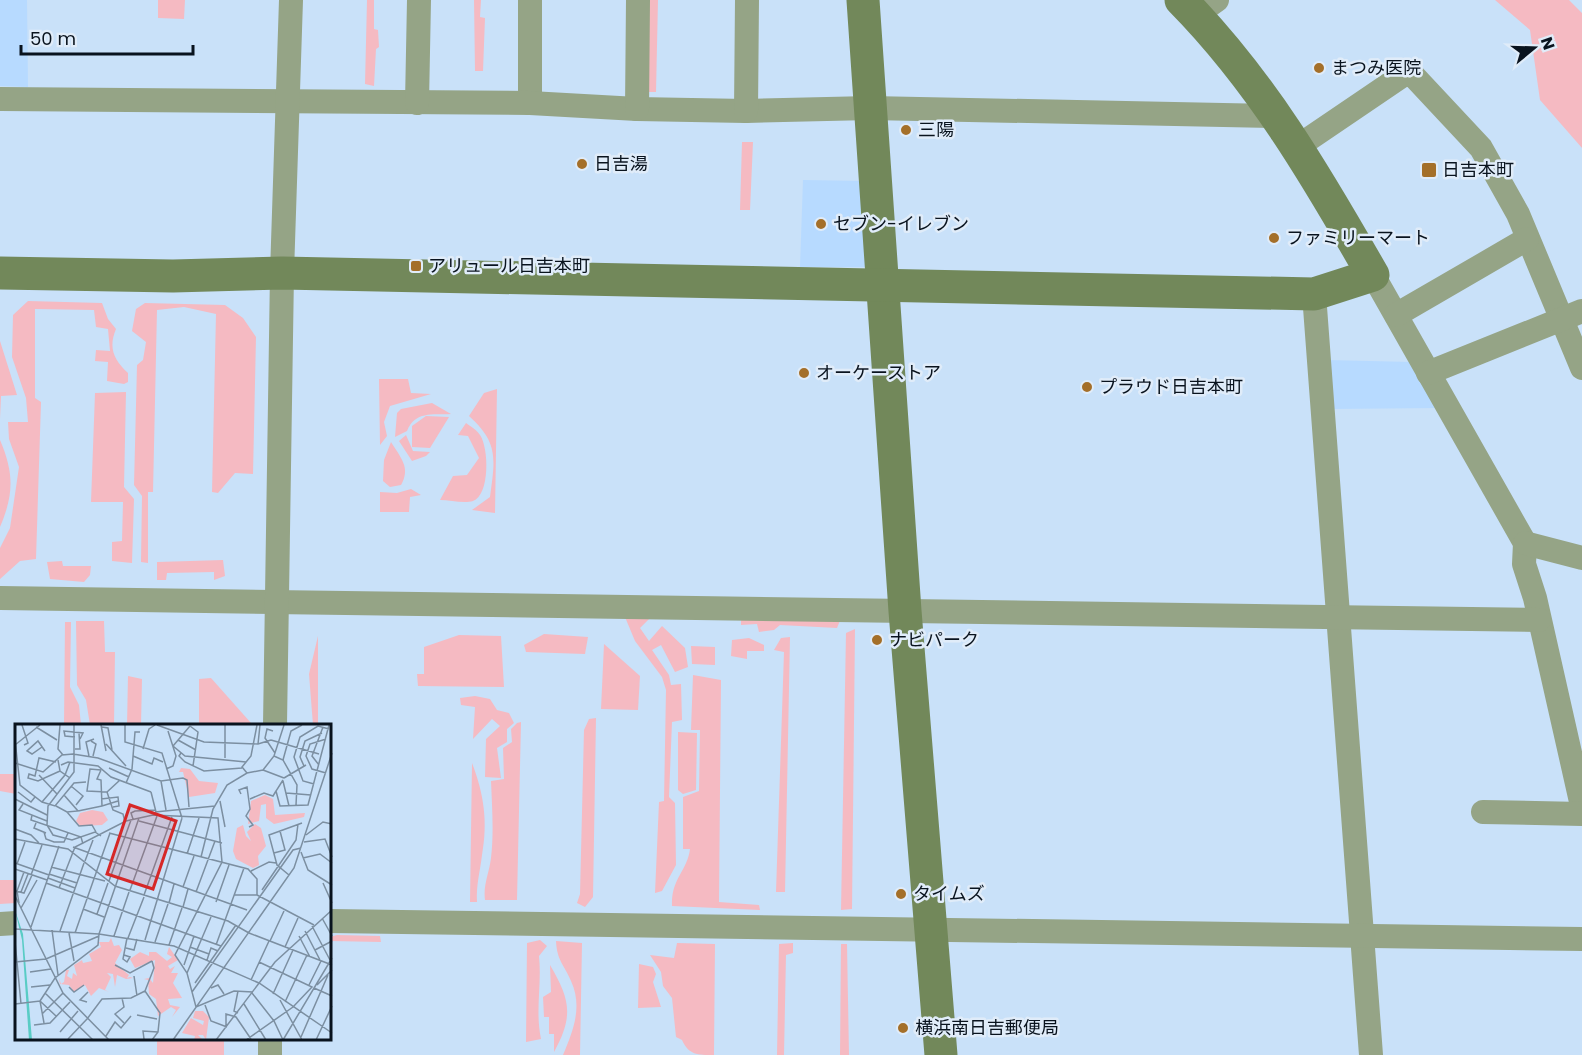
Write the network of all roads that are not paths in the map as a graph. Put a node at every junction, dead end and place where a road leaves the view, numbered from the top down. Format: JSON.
{"nodes":[{"id":1,"x":291,"y":0,"type":"edge"},
{"id":2,"x":418,"y":0,"type":"edge"},
{"id":3,"x":530,"y":0,"type":"edge"},
{"id":4,"x":638,"y":0,"type":"edge"},
{"id":5,"x":747,"y":0,"type":"edge"},
{"id":6,"x":863,"y":0,"type":"edge"},
{"id":7,"x":1198,"y":5,"type":"edge"},
{"id":8,"x":0,"y":99,"type":"edge"},
{"id":9,"x":288,"y":101,"type":"junction"},
{"id":10,"x":417,"y":103,"type":"junction"},
{"id":11,"x":530,"y":103,"type":"junction"},
{"id":12,"x":870,"y":108,"type":"junction"},
{"id":13,"x":637,"y":109,"type":"junction"},
{"id":14,"x":746,"y":111,"type":"junction"},
{"id":15,"x":1277,"y":116,"type":"junction"},
{"id":16,"x":1297,"y":147,"type":"junction"},
{"id":17,"x":1527,"y":239,"type":"junction"},
{"id":18,"x":0,"y":273,"type":"edge"},
{"id":19,"x":282,"y":273,"type":"junction"},
{"id":20,"x":1373,"y":275,"type":"junction"},
{"id":21,"x":881,"y":284,"type":"junction"},
{"id":22,"x":1314,"y":294,"type":"junction"},
{"id":23,"x":1396,"y":315,"type":"junction"},
{"id":24,"x":1572,"y":315,"type":"edge"},
{"id":25,"x":1582,"y":368,"type":"edge"},
{"id":26,"x":1428,"y":373,"type":"junction"},
{"id":27,"x":1525,"y":543,"type":"junction"},
{"id":28,"x":1582,"y":558,"type":"edge"},
{"id":29,"x":0,"y":598,"type":"edge"},
{"id":30,"x":277,"y":602,"type":"junction"},
{"id":31,"x":905,"y":610,"type":"junction"},
{"id":32,"x":1338,"y":616,"type":"junction"},
{"id":33,"x":1539,"y":620,"type":"junction"},
{"id":34,"x":275,"y":724,"type":"edge"},
{"id":35,"x":1582,"y":806,"type":"edge"},
{"id":36,"x":1483,"y":812,"type":"dead end"},
{"id":37,"x":1582,"y":814,"type":"edge"},
{"id":38,"x":332,"y":921,"type":"edge"},
{"id":39,"x":15,"y":923,"type":"edge"},
{"id":40,"x":0,"y":924,"type":"edge"},
{"id":41,"x":932,"y":930,"type":"junction"},
{"id":42,"x":1361,"y":935,"type":"junction"},
{"id":43,"x":1582,"y":939,"type":"edge"},
{"id":44,"x":941,"y":1055,"type":"edge"},
{"id":45,"x":1371,"y":1055,"type":"edge"}],
"edges":[{"from":1,"to":9,"type":"street"},
{"from":2,"to":10,"type":"street"},
{"from":3,"to":11,"type":"street"},
{"from":4,"to":13,"type":"street"},
{"from":5,"to":14,"type":"street"},
{"from":6,"to":12,"type":"street"},
{"from":7,"to":15,"type":"street"},
{"from":8,"to":9,"type":"street"},
{"from":9,"to":10,"type":"street"},
{"from":9,"to":19,"type":"street"},
{"from":10,"to":11,"type":"street"},
{"from":11,"to":13,"type":"street"},
{"from":12,"to":14,"type":"street"},
{"from":12,"to":15,"type":"street"},
{"from":12,"to":21,"type":"street"},
{"from":13,"to":14,"type":"street"},
{"from":15,"to":16,"type":"street"},
{"from":16,"to":17,"type":"street"},
{"from":16,"to":20,"type":"street"},
{"from":17,"to":23,"type":"street"},
{"from":17,"to":24,"type":"street"},
{"from":18,"to":19,"type":"street"},
{"from":19,"to":21,"type":"street"},
{"from":19,"to":30,"type":"street"},
{"from":20,"to":22,"type":"street"},
{"from":20,"to":23,"type":"street"},
{"from":21,"to":22,"type":"street"},
{"from":21,"to":31,"type":"street"},
{"from":22,"to":32,"type":"street"},
{"from":23,"to":26,"type":"street"},
{"from":24,"to":25,"type":"street"},
{"from":24,"to":26,"type":"street"},
{"from":26,"to":27,"type":"street"},
{"from":27,"to":28,"type":"street"},
{"from":27,"to":33,"type":"street"},
{"from":29,"to":30,"type":"street"},
{"from":30,"to":31,"type":"street"},
{"from":30,"to":34,"type":"street"},
{"from":31,"to":32,"type":"street"},
{"from":31,"to":41,"type":"street"},
{"from":32,"to":33,"type":"street"},
{"from":32,"to":42,"type":"street"},
{"from":33,"to":35,"type":"street"},
{"from":36,"to":37,"type":"street"},
{"from":38,"to":41,"type":"street"},
{"from":39,"to":40,"type":"street"},
{"from":41,"to":42,"type":"street"},
{"from":41,"to":44,"type":"street"},
{"from":42,"to":43,"type":"street"},
{"from":42,"to":45,"type":"street"}]}
